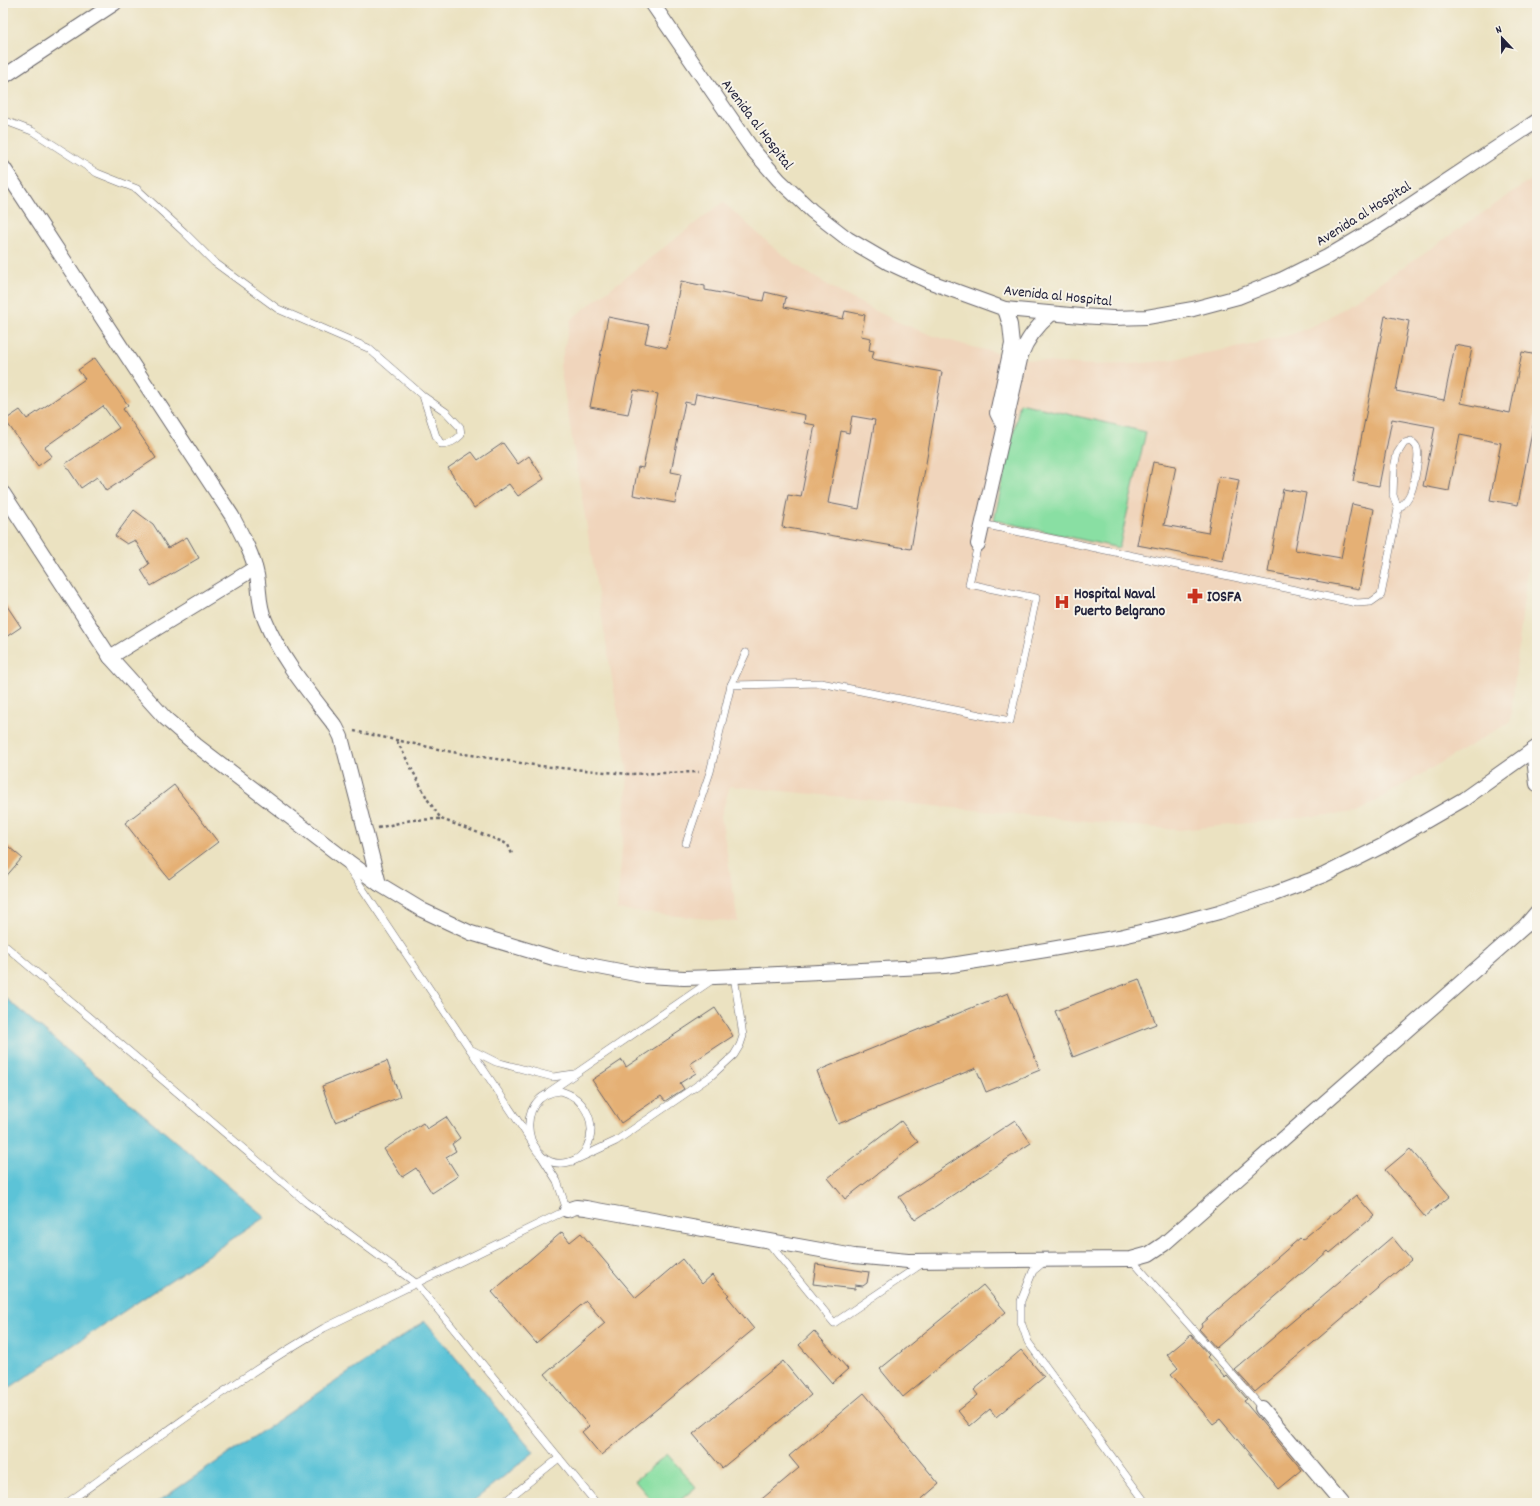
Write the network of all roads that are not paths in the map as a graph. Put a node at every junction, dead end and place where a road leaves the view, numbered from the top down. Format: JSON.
{"nodes":[{"id":1,"x":116,"y":3,"type":"edge"},
{"id":2,"x":652,"y":3,"type":"edge"},
{"id":3,"x":3,"y":78,"type":"edge"},
{"id":4,"x":3,"y":120,"type":"edge"},
{"id":5,"x":1537,"y":121,"type":"edge"},
{"id":6,"x":3,"y":167,"type":"edge"},
{"id":7,"x":1005,"y":308,"type":"junction"},
{"id":8,"x":1051,"y":314,"type":"junction"},
{"id":9,"x":423,"y":396,"type":"junction"},
{"id":10,"x":1004,"y":427,"type":"junction"},
{"id":11,"x":3,"y":493,"type":"edge"},
{"id":12,"x":1398,"y":509,"type":"junction"},
{"id":13,"x":982,"y":524,"type":"junction"},
{"id":14,"x":978,"y":544,"type":"joint"},
{"id":15,"x":255,"y":568,"type":"junction"},
{"id":16,"x":746,"y":653,"type":"dead end"},
{"id":17,"x":110,"y":658,"type":"junction"},
{"id":18,"x":731,"y":685,"type":"junction"},
{"id":19,"x":1535,"y":748,"type":"edge"},
{"id":20,"x":1537,"y":784,"type":"edge"},
{"id":21,"x":686,"y":843,"type":"dead end"},
{"id":22,"x":342,"y":857,"type":"junction"},
{"id":23,"x":379,"y":884,"type":"junction"},
{"id":24,"x":1537,"y":912,"type":"edge"},
{"id":25,"x":3,"y":944,"type":"edge"},
{"id":26,"x":734,"y":976,"type":"junction"},
{"id":27,"x":716,"y":977,"type":"junction"},
{"id":28,"x":470,"y":1049,"type":"junction"},
{"id":29,"x":576,"y":1073,"type":"junction"},
{"id":30,"x":546,"y":1094,"type":"junction"},
{"id":31,"x":538,"y":1151,"type":"junction"},
{"id":32,"x":573,"y":1161,"type":"junction"},
{"id":33,"x":567,"y":1210,"type":"junction"},
{"id":34,"x":766,"y":1240,"type":"junction"},
{"id":35,"x":1047,"y":1259,"type":"junction"},
{"id":36,"x":1131,"y":1259,"type":"junction"},
{"id":37,"x":926,"y":1261,"type":"junction"},
{"id":38,"x":417,"y":1284,"type":"junction"},
{"id":39,"x":1262,"y":1408,"type":"joint"},
{"id":40,"x":559,"y":1458,"type":"junction"},
{"id":41,"x":67,"y":1503,"type":"edge"},
{"id":42,"x":503,"y":1503,"type":"edge"},
{"id":43,"x":596,"y":1503,"type":"edge"},
{"id":44,"x":1146,"y":1503,"type":"edge"},
{"id":45,"x":1342,"y":1503,"type":"edge"}],
"edges":[{"from":1,"to":3,"type":"street"},
{"from":2,"to":7,"type":"street","name":"Avenida al Hospital"},
{"from":4,"to":9,"type":"lane"},
{"from":5,"to":8,"type":"street","name":"Avenida al Hospital"},
{"from":6,"to":15,"type":"street"},
{"from":7,"to":8,"type":"street","name":"Avenida al Hospital"},
{"from":7,"to":10,"type":"street"},
{"from":8,"to":10,"type":"street"},
{"from":9,"to":9,"type":"lane"},
{"from":10,"to":13,"type":"street"},
{"from":11,"to":17,"type":"street"},
{"from":12,"to":12,"type":"lane"},
{"from":12,"to":13,"type":"lane"},
{"from":13,"to":14,"type":"street"},
{"from":14,"to":18,"type":"lane"},
{"from":15,"to":17,"type":"street"},
{"from":15,"to":23,"type":"street"},
{"from":16,"to":18,"type":"lane"},
{"from":17,"to":22,"type":"street"},
{"from":18,"to":21,"type":"lane"},
{"from":19,"to":20,"type":"street"},
{"from":19,"to":26,"type":"street"},
{"from":22,"to":23,"type":"street"},
{"from":22,"to":28,"type":"lane"},
{"from":23,"to":27,"type":"street"},
{"from":24,"to":36,"type":"street"},
{"from":25,"to":38,"type":"lane"},
{"from":26,"to":27,"type":"street"},
{"from":26,"to":32,"type":"lane"},
{"from":27,"to":29,"type":"lane"},
{"from":28,"to":29,"type":"lane"},
{"from":28,"to":31,"type":"lane"},
{"from":29,"to":30,"type":"lane"},
{"from":30,"to":31,"type":"lane"},
{"from":30,"to":32,"type":"lane"},
{"from":31,"to":32,"type":"lane"},
{"from":31,"to":33,"type":"lane"},
{"from":33,"to":34,"type":"street"},
{"from":33,"to":38,"type":"lane"},
{"from":34,"to":37,"type":"street"},
{"from":34,"to":37,"type":"lane"},
{"from":35,"to":36,"type":"street"},
{"from":35,"to":37,"type":"street"},
{"from":35,"to":44,"type":"lane"},
{"from":36,"to":39,"type":"lane"},
{"from":38,"to":40,"type":"lane"},
{"from":38,"to":41,"type":"lane"},
{"from":39,"to":45,"type":"street"},
{"from":40,"to":42,"type":"lane"},
{"from":40,"to":43,"type":"lane"}]}
